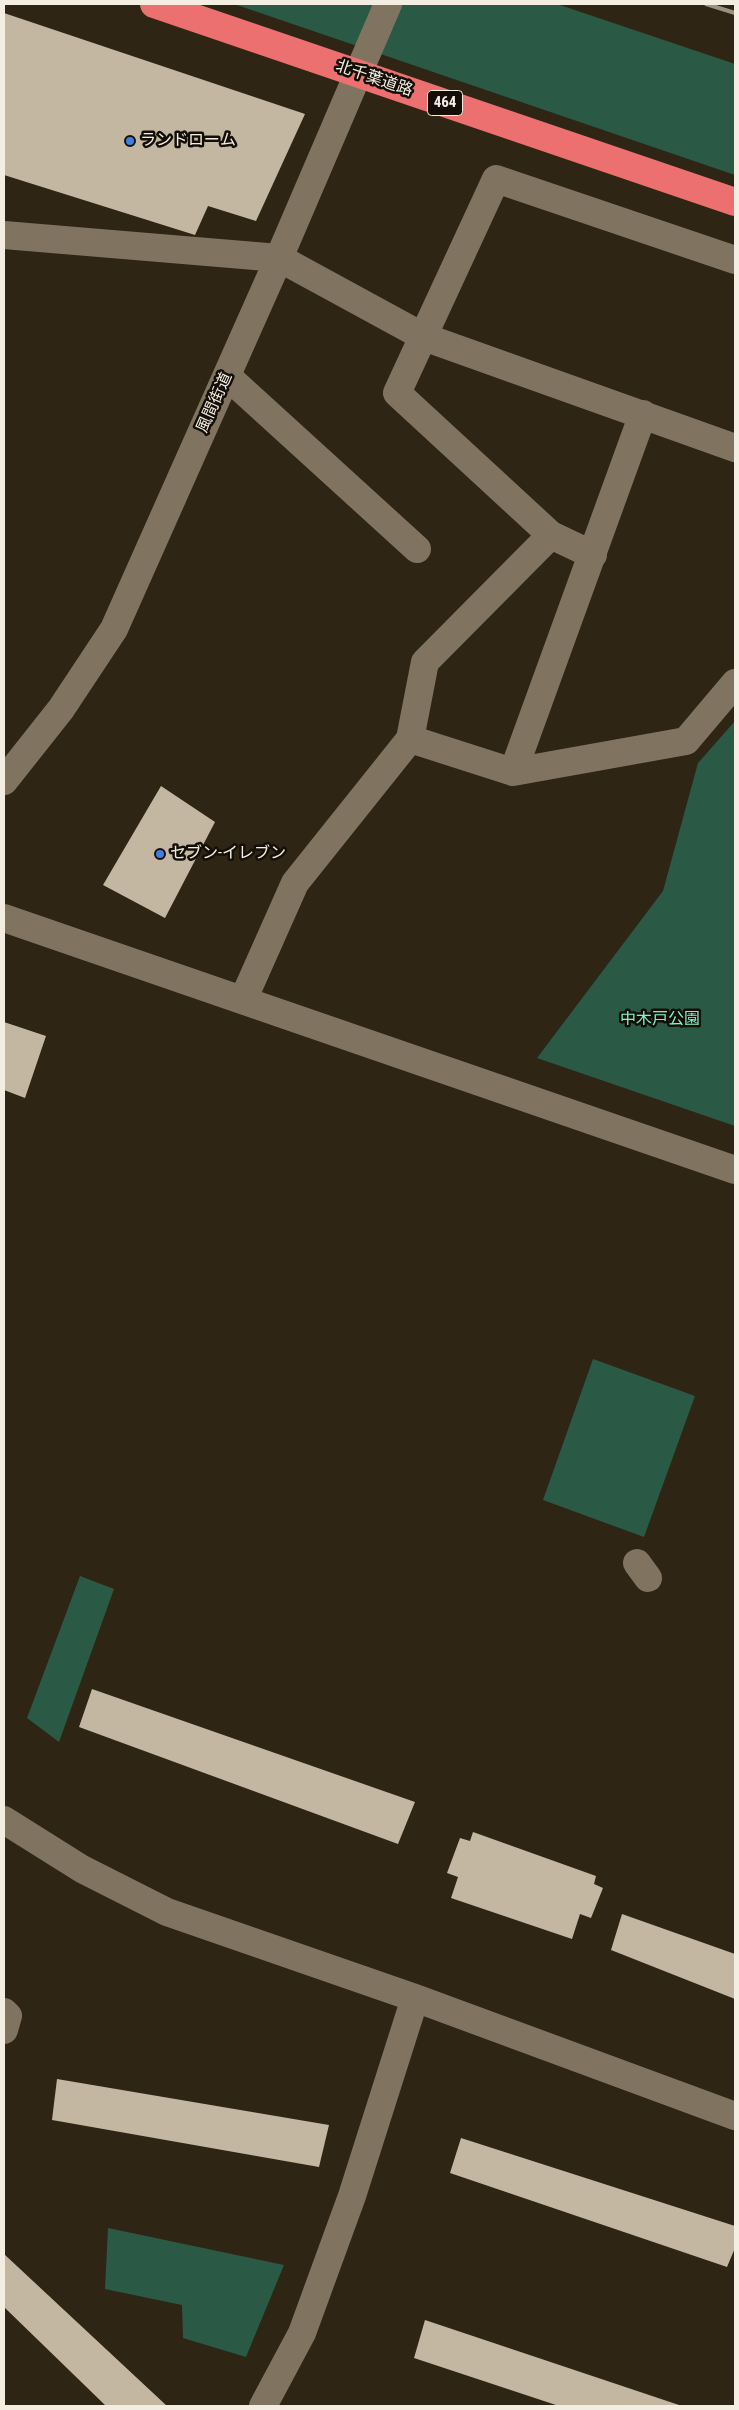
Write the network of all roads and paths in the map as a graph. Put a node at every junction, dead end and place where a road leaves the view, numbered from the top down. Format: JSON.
{"nodes":[{"id":1,"x":154,"y":4,"type":"edge"},
{"id":2,"x":388,"y":4,"type":"edge"},
{"id":3,"x":735,"y":202,"type":"edge"},
{"id":4,"x":4,"y":235,"type":"edge"},
{"id":5,"x":279,"y":258,"type":"junction"},
{"id":6,"x":735,"y":260,"type":"edge"},
{"id":7,"x":424,"y":337,"type":"junction"},
{"id":8,"x":227,"y":376,"type":"junction"},
{"id":9,"x":642,"y":414,"type":"junction"},
{"id":10,"x":735,"y":448,"type":"edge"},
{"id":11,"x":551,"y":534,"type":"junction"},
{"id":12,"x":417,"y":550,"type":"dead end"},
{"id":13,"x":593,"y":555,"type":"junction"},
{"id":14,"x":735,"y":683,"type":"edge"},
{"id":15,"x":410,"y":739,"type":"junction"},
{"id":16,"x":513,"y":772,"type":"junction"},
{"id":17,"x":4,"y":781,"type":"edge"},
{"id":18,"x":4,"y":918,"type":"edge"},
{"id":19,"x":243,"y":1000,"type":"junction"},
{"id":20,"x":735,"y":1170,"type":"edge"},
{"id":21,"x":4,"y":1820,"type":"edge"},
{"id":22,"x":415,"y":1998,"type":"junction"},
{"id":23,"x":4,"y":2012,"type":"edge"},
{"id":24,"x":4,"y":2030,"type":"edge"},
{"id":25,"x":735,"y":2116,"type":"edge"},
{"id":26,"x":263,"y":2406,"type":"edge"}],
"edges":[{"from":1,"to":3,"type":"highway","name":"北千葉道路","number":"464"},
{"from":2,"to":5,"type":"street","name":"風間街道"},
{"from":4,"to":5,"type":"street"},
{"from":5,"to":7,"type":"street"},
{"from":5,"to":8,"type":"street","name":"風間街道"},
{"from":6,"to":7,"type":"street"},
{"from":7,"to":9,"type":"street"},
{"from":7,"to":11,"type":"street"},
{"from":8,"to":12,"type":"street"},
{"from":8,"to":17,"type":"street","name":"風間街道"},
{"from":9,"to":10,"type":"street"},
{"from":9,"to":13,"type":"street"},
{"from":11,"to":13,"type":"street"},
{"from":11,"to":15,"type":"street"},
{"from":13,"to":16,"type":"street"},
{"from":14,"to":16,"type":"street"},
{"from":15,"to":16,"type":"street"},
{"from":15,"to":19,"type":"street"},
{"from":18,"to":19,"type":"street"},
{"from":19,"to":20,"type":"street"},
{"from":21,"to":22,"type":"street"},
{"from":22,"to":25,"type":"street"},
{"from":22,"to":26,"type":"street"},
{"from":23,"to":24,"type":"street"}]}
